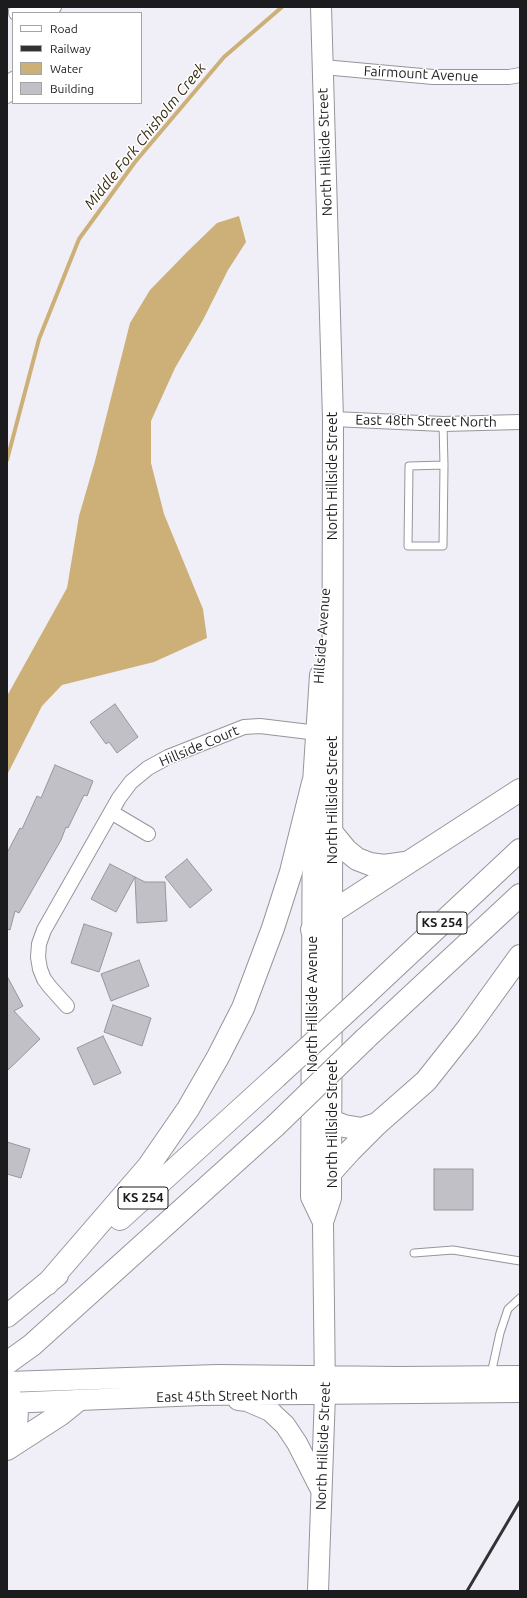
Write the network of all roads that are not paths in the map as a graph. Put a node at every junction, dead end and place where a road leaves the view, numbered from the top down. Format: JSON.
{"nodes":[{"id":1,"x":54,"y":7,"type":"edge"},
{"id":2,"x":321,"y":11,"type":"edge"},
{"id":3,"x":13,"y":12,"type":"edge"},
{"id":4,"x":323,"y":67,"type":"junction"},
{"id":5,"x":520,"y":75,"type":"edge"},
{"id":6,"x":12,"y":84,"type":"edge"},
{"id":7,"x":7,"y":96,"type":"edge"},
{"id":8,"x":333,"y":419,"type":"junction"},
{"id":9,"x":520,"y":422,"type":"edge"},
{"id":10,"x":443,"y":424,"type":"junction"},
{"id":11,"x":444,"y":465,"type":"junction"},
{"id":12,"x":332,"y":490,"type":"joint"},
{"id":13,"x":324,"y":734,"type":"junction"},
{"id":14,"x":313,"y":783,"type":"junction"},
{"id":15,"x":520,"y":790,"type":"edge"},
{"id":16,"x":111,"y":812,"type":"junction"},
{"id":17,"x":332,"y":833,"type":"junction"},
{"id":18,"x":148,"y":834,"type":"dead end"},
{"id":19,"x":520,"y":850,"type":"edge"},
{"id":20,"x":407,"y":863,"type":"junction"},
{"id":21,"x":520,"y":895,"type":"edge"},
{"id":22,"x":332,"y":912,"type":"junction"},
{"id":23,"x":312,"y":930,"type":"junction"},
{"id":24,"x":520,"y":956,"type":"edge"},
{"id":25,"x":67,"y":1006,"type":"dead end"},
{"id":26,"x":312,"y":1108,"type":"junction"},
{"id":27,"x":331,"y":1121,"type":"junction"},
{"id":28,"x":377,"y":1124,"type":"junction"},
{"id":29,"x":331,"y":1172,"type":"junction"},
{"id":30,"x":324,"y":1222,"type":"junction"},
{"id":31,"x":414,"y":1253,"type":"dead end"},
{"id":32,"x":520,"y":1261,"type":"edge"},
{"id":33,"x":47,"y":1284,"type":"junction"},
{"id":34,"x":520,"y":1298,"type":"edge"},
{"id":35,"x":7,"y":1316,"type":"edge"},
{"id":36,"x":7,"y":1363,"type":"edge"},
{"id":37,"x":520,"y":1376,"type":"edge"},
{"id":38,"x":490,"y":1377,"type":"junction"},
{"id":39,"x":7,"y":1382,"type":"edge"},
{"id":40,"x":325,"y":1384,"type":"junction"},
{"id":41,"x":520,"y":1392,"type":"edge"},
{"id":42,"x":200,"y":1395,"type":"junction"},
{"id":43,"x":9,"y":1399,"type":"edge"},
{"id":44,"x":77,"y":1401,"type":"junction"},
{"id":45,"x":7,"y":1448,"type":"edge"},
{"id":46,"x":321,"y":1491,"type":"junction"},
{"id":47,"x":318,"y":1591,"type":"edge"}],
"edges":[{"from":1,"to":3,"type":"street"},
{"from":2,"to":4,"type":"main road","name":"North Hillside Street"},
{"from":4,"to":5,"type":"street","name":"Fairmount Avenue"},
{"from":4,"to":8,"type":"main road","name":"North Hillside Street"},
{"from":6,"to":7,"type":"street"},
{"from":8,"to":10,"type":"street","name":"East 48th Street North"},
{"from":8,"to":12,"type":"main road","name":"North Hillside Street"},
{"from":9,"to":10,"type":"street","name":"East 48th Street North"},
{"from":10,"to":11,"type":"lane"},
{"from":11,"to":11,"type":"lane"},
{"from":12,"to":13,"type":"main road","name":"Hillside Avenue"},
{"from":13,"to":14,"type":"main road","name":"Hillside Avenue"},
{"from":13,"to":16,"type":"street","name":"Hillside Court"},
{"from":13,"to":17,"type":"main road","name":"North Hillside Street"},
{"from":14,"to":23,"type":"main road","name":"North Hillside Avenue"},
{"from":14,"to":33,"type":"highway"},
{"from":15,"to":20,"type":"highway"},
{"from":16,"to":18,"type":"street"},
{"from":16,"to":25,"type":"street","name":"Hillside Court"},
{"from":17,"to":20,"type":"highway"},
{"from":17,"to":22,"type":"main road","name":"North Hillside Street"},
{"from":19,"to":33,"type":"highway","number":"KS 254","bridge":true},
{"from":20,"to":22,"type":"highway"},
{"from":21,"to":36,"type":"highway","number":"KS 254","bridge":true},
{"from":22,"to":23,"type":"highway"},
{"from":22,"to":27,"type":"main road","name":"North Hillside Street"},
{"from":23,"to":26,"type":"main road","name":"North Hillside Avenue"},
{"from":24,"to":28,"type":"highway"},
{"from":26,"to":27,"type":"highway"},
{"from":26,"to":30,"type":"main road","name":"North Hillside Avenue"},
{"from":27,"to":28,"type":"highway"},
{"from":27,"to":29,"type":"main road","name":"North Hillside Street"},
{"from":28,"to":29,"type":"highway"},
{"from":29,"to":30,"type":"main road","name":"North Hillside Street"},
{"from":30,"to":40,"type":"main road","name":"North Hillside Street"},
{"from":31,"to":32,"type":"lane"},
{"from":33,"to":35,"type":"highway","number":"KS 254"},
{"from":34,"to":38,"type":"lane"},
{"from":37,"to":38,"type":"main road","name":"East 45th Street North"},
{"from":38,"to":40,"type":"main road","name":"East 45th Street North"},
{"from":39,"to":40,"type":"main road","name":"East 45th Street North"},
{"from":40,"to":41,"type":"main road","name":"East 45th Street North"},
{"from":40,"to":42,"type":"main road","name":"East 45th Street North"},
{"from":40,"to":46,"type":"main road","name":"North Hillside Street"},
{"from":42,"to":44,"type":"main road","name":"East 45th Street North"},
{"from":42,"to":46,"type":"main road"},
{"from":43,"to":44,"type":"main road","name":"East 45th Street North"},
{"from":43,"to":45,"type":"highway"},
{"from":44,"to":45,"type":"highway"},
{"from":46,"to":47,"type":"main road","name":"North Hillside Street"}]}
